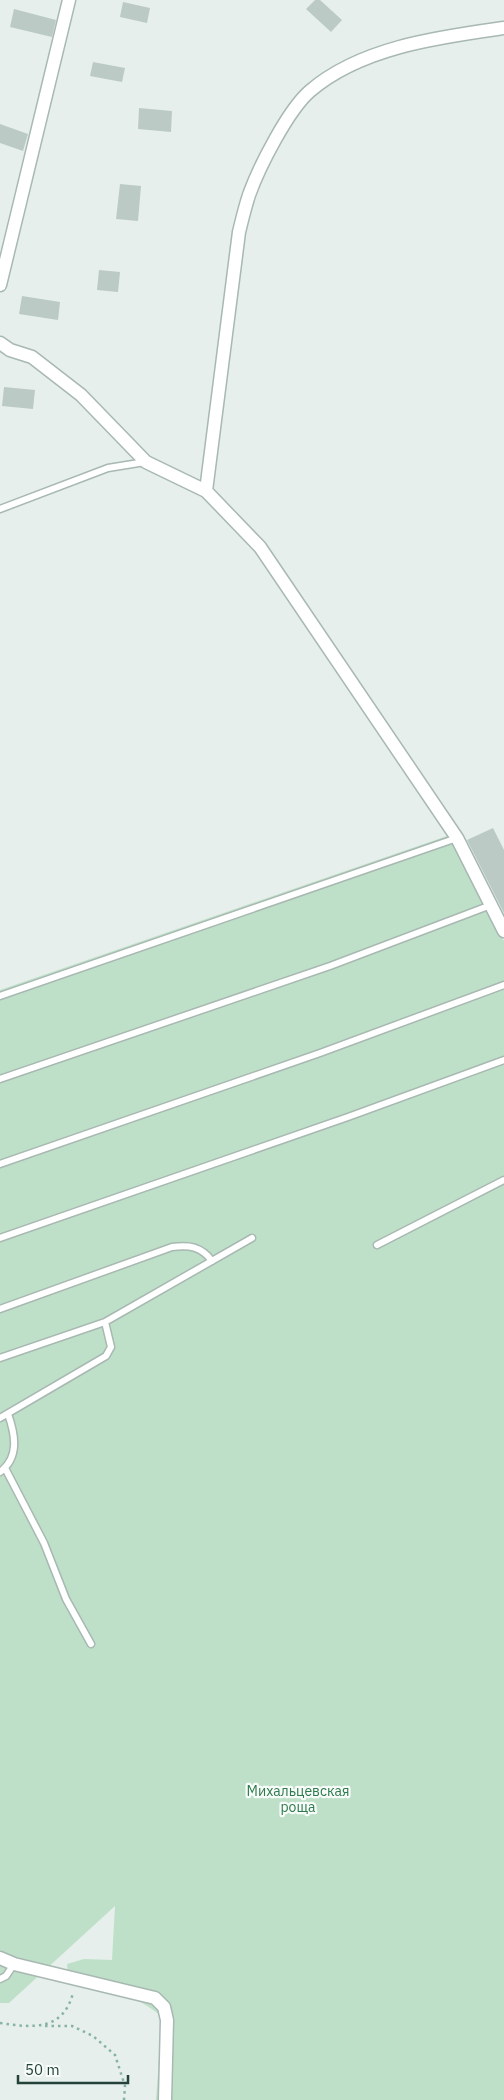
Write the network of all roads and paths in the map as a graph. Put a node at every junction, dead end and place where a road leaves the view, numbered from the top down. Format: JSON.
{"nodes":[{"id":1,"x":69,"y":0,"type":"edge"},
{"id":2,"x":504,"y":28,"type":"edge"},
{"id":3,"x":0,"y":285,"type":"edge"},
{"id":4,"x":0,"y":343,"type":"edge"},
{"id":5,"x":146,"y":462,"type":"junction"},
{"id":6,"x":206,"y":491,"type":"junction"},
{"id":7,"x":0,"y":508,"type":"edge"},
{"id":8,"x":457,"y":838,"type":"junction"},
{"id":9,"x":491,"y":905,"type":"junction"},
{"id":10,"x":504,"y":931,"type":"edge"},
{"id":11,"x":504,"y":985,"type":"edge"},
{"id":12,"x":0,"y":996,"type":"edge"},
{"id":13,"x":504,"y":1060,"type":"edge"},
{"id":14,"x":0,"y":1079,"type":"edge"},
{"id":15,"x":0,"y":1164,"type":"edge"},
{"id":16,"x":504,"y":1180,"type":"edge"},
{"id":17,"x":0,"y":1238,"type":"edge"},
{"id":18,"x":252,"y":1238,"type":"dead end"},
{"id":19,"x":377,"y":1245,"type":"dead end"},
{"id":20,"x":212,"y":1261,"type":"junction"},
{"id":21,"x":0,"y":1309,"type":"edge"},
{"id":22,"x":105,"y":1322,"type":"junction"},
{"id":23,"x":0,"y":1358,"type":"edge"},
{"id":24,"x":8,"y":1414,"type":"junction"},
{"id":25,"x":0,"y":1418,"type":"edge"},
{"id":26,"x":3,"y":1470,"type":"edge"},
{"id":27,"x":91,"y":1644,"type":"dead end"},
{"id":28,"x":0,"y":1958,"type":"edge"},
{"id":29,"x":14,"y":1964,"type":"junction"},
{"id":30,"x":0,"y":1979,"type":"edge"},
{"id":31,"x":77,"y":1979,"type":"junction"},
{"id":32,"x":0,"y":2023,"type":"edge"},
{"id":33,"x":45,"y":2026,"type":"junction"},
{"id":34,"x":124,"y":2100,"type":"edge"},
{"id":35,"x":165,"y":2100,"type":"edge"}],
"edges":[{"from":1,"to":3,"type":"street"},
{"from":2,"to":6,"type":"street"},
{"from":4,"to":5,"type":"street"},
{"from":5,"to":6,"type":"street"},
{"from":5,"to":7,"type":"lane"},
{"from":6,"to":8,"type":"street"},
{"from":8,"to":9,"type":"street"},
{"from":8,"to":12,"type":"lane"},
{"from":9,"to":10,"type":"street"},
{"from":9,"to":14,"type":"lane"},
{"from":11,"to":15,"type":"lane"},
{"from":13,"to":17,"type":"lane"},
{"from":16,"to":19,"type":"lane"},
{"from":18,"to":20,"type":"lane"},
{"from":20,"to":21,"type":"lane"},
{"from":20,"to":22,"type":"lane"},
{"from":22,"to":23,"type":"lane"},
{"from":22,"to":24,"type":"lane"},
{"from":24,"to":25,"type":"lane"},
{"from":24,"to":26,"type":"lane"},
{"from":26,"to":27,"type":"lane"},
{"from":28,"to":29,"type":"street"},
{"from":29,"to":30,"type":"lane"},
{"from":29,"to":31,"type":"street"},
{"from":31,"to":33,"type":"path"},
{"from":31,"to":35,"type":"street"},
{"from":32,"to":33,"type":"path"},
{"from":33,"to":34,"type":"path"}]}
